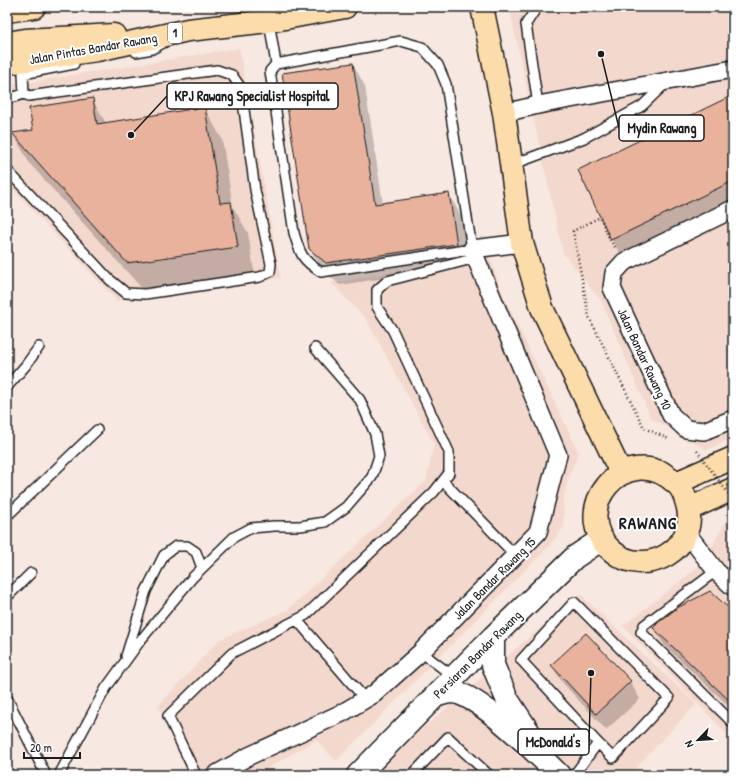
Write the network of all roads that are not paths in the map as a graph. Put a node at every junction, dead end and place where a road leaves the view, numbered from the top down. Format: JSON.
{"nodes":[{"id":1,"x":34,"y":7,"type":"edge"},
{"id":2,"x":345,"y":7,"type":"edge"},
{"id":3,"x":482,"y":7,"type":"edge"},
{"id":4,"x":497,"y":7,"type":"edge"},
{"id":5,"x":537,"y":7,"type":"edge"},
{"id":6,"x":7,"y":11,"type":"edge"},
{"id":7,"x":269,"y":21,"type":"junction"},
{"id":8,"x":188,"y":30,"type":"junction"},
{"id":9,"x":7,"y":43,"type":"edge"},
{"id":10,"x":129,"y":54,"type":"dead end"},
{"id":11,"x":83,"y":62,"type":"dead end"},
{"id":12,"x":7,"y":63,"type":"edge"},
{"id":13,"x":494,"y":63,"type":"junction"},
{"id":14,"x":276,"y":64,"type":"junction"},
{"id":15,"x":733,"y":69,"type":"edge"},
{"id":16,"x":669,"y":81,"type":"junction"},
{"id":17,"x":24,"y":94,"type":"junction"},
{"id":18,"x":7,"y":99,"type":"edge"},
{"id":19,"x":538,"y":105,"type":"junction"},
{"id":20,"x":504,"y":113,"type":"junction"},
{"id":21,"x":510,"y":166,"type":"junction"},
{"id":22,"x":7,"y":170,"type":"edge"},
{"id":23,"x":733,"y":208,"type":"edge"},
{"id":24,"x":522,"y":243,"type":"junction"},
{"id":25,"x":474,"y":253,"type":"junction"},
{"id":26,"x":39,"y":347,"type":"dead end"},
{"id":27,"x":315,"y":348,"type":"dead end"},
{"id":28,"x":7,"y":386,"type":"edge"},
{"id":29,"x":733,"y":419,"type":"edge"},
{"id":30,"x":97,"y":430,"type":"dead end"},
{"id":31,"x":733,"y":458,"type":"edge"},
{"id":32,"x":621,"y":473,"type":"junction"},
{"id":33,"x":669,"y":478,"type":"junction"},
{"id":34,"x":443,"y":481,"type":"junction"},
{"id":35,"x":733,"y":489,"type":"edge"},
{"id":36,"x":689,"y":509,"type":"junction"},
{"id":37,"x":7,"y":516,"type":"edge"},
{"id":38,"x":686,"y":532,"type":"junction"},
{"id":39,"x":602,"y":539,"type":"junction"},
{"id":40,"x":516,"y":556,"type":"junction"},
{"id":41,"x":202,"y":568,"type":"junction"},
{"id":42,"x":716,"y":571,"type":"junction"},
{"id":43,"x":32,"y":573,"type":"dead end"},
{"id":44,"x":733,"y":587,"type":"edge"},
{"id":45,"x":7,"y":598,"type":"edge"},
{"id":46,"x":297,"y":620,"type":"junction"},
{"id":47,"x":493,"y":637,"type":"junction"},
{"id":48,"x":421,"y":652,"type":"junction"},
{"id":49,"x":123,"y":665,"type":"junction"},
{"id":50,"x":454,"y":677,"type":"junction"},
{"id":51,"x":437,"y":695,"type":"junction"},
{"id":52,"x":7,"y":698,"type":"edge"},
{"id":53,"x":365,"y":699,"type":"junction"},
{"id":54,"x":733,"y":723,"type":"edge"},
{"id":55,"x":598,"y":743,"type":"junction"},
{"id":56,"x":556,"y":771,"type":"edge"},
{"id":57,"x":46,"y":775,"type":"edge"},
{"id":58,"x":59,"y":775,"type":"edge"},
{"id":59,"x":196,"y":775,"type":"edge"},
{"id":60,"x":215,"y":775,"type":"edge"},
{"id":61,"x":358,"y":775,"type":"edge"},
{"id":62,"x":412,"y":775,"type":"edge"},
{"id":63,"x":489,"y":775,"type":"edge"},
{"id":64,"x":574,"y":775,"type":"edge"}],
"edges":[{"from":1,"to":6,"type":"main road"},
{"from":2,"to":7,"type":"main road","name":"Jalan Pintas Bandar Rawang","number":"1"},
{"from":3,"to":13,"type":"main road"},
{"from":4,"to":13,"type":"main road"},
{"from":5,"to":19,"type":"lane"},
{"from":7,"to":8,"type":"main road","name":"Jalan Pintas Bandar Rawang","number":"1"},
{"from":7,"to":14,"type":"lane"},
{"from":8,"to":9,"type":"main road"},
{"from":8,"to":10,"type":"lane"},
{"from":8,"to":12,"type":"main road","name":"Jalan Pintas Bandar Rawang","number":"1"},
{"from":11,"to":17,"type":"lane"},
{"from":13,"to":20,"type":"main road"},
{"from":14,"to":25,"type":"lane"},
{"from":14,"to":25,"type":"lane"},
{"from":15,"to":16,"type":"street"},
{"from":16,"to":19,"type":"street"},
{"from":16,"to":21,"type":"lane"},
{"from":17,"to":18,"type":"lane"},
{"from":17,"to":22,"type":"lane"},
{"from":19,"to":20,"type":"street"},
{"from":20,"to":21,"type":"main road"},
{"from":21,"to":24,"type":"main road"},
{"from":23,"to":29,"type":"street","name":"Jalan Bandar Rawang 10"},
{"from":24,"to":25,"type":"street"},
{"from":24,"to":32,"type":"main road"},
{"from":25,"to":34,"type":"lane"},
{"from":25,"to":40,"type":"street","name":"Jalan Bandar Rawang 15"},
{"from":26,"to":28,"type":"lane"},
{"from":27,"to":41,"type":"lane"},
{"from":30,"to":37,"type":"lane"},
{"from":31,"to":33,"type":"main road"},
{"from":32,"to":33,"type":"main road"},
{"from":32,"to":39,"type":"main road"},
{"from":33,"to":36,"type":"main road"},
{"from":34,"to":40,"type":"lane"},
{"from":34,"to":46,"type":"lane"},
{"from":35,"to":36,"type":"main road"},
{"from":36,"to":38,"type":"main road"},
{"from":38,"to":39,"type":"main road"},
{"from":38,"to":42,"type":"street"},
{"from":39,"to":47,"type":"street","name":"Persiaran Bandar Rawang"},
{"from":40,"to":48,"type":"street","name":"Jalan Bandar Rawang 15"},
{"from":41,"to":49,"type":"lane"},
{"from":41,"to":49,"type":"lane"},
{"from":42,"to":44,"type":"street"},
{"from":42,"to":54,"type":"lane"},
{"from":43,"to":45,"type":"lane"},
{"from":46,"to":53,"type":"lane"},
{"from":46,"to":59,"type":"lane"},
{"from":47,"to":50,"type":"street","name":"Persiaran Bandar Rawang"},
{"from":47,"to":56,"type":"street"},
{"from":48,"to":50,"type":"lane"},
{"from":48,"to":53,"type":"street","name":"Jalan Bandar Rawang 15"},
{"from":49,"to":58,"type":"lane"},
{"from":50,"to":51,"type":"street","name":"Persiaran Bandar Rawang"},
{"from":51,"to":56,"type":"street"},
{"from":51,"to":61,"type":"street","name":"Persiaran Bandar Rawang"},
{"from":52,"to":57,"type":"lane"},
{"from":53,"to":60,"type":"street","name":"Jalan Bandar Rawang 15"},
{"from":55,"to":55,"type":"lane"},
{"from":55,"to":64,"type":"lane"},
{"from":62,"to":63,"type":"lane"}]}
